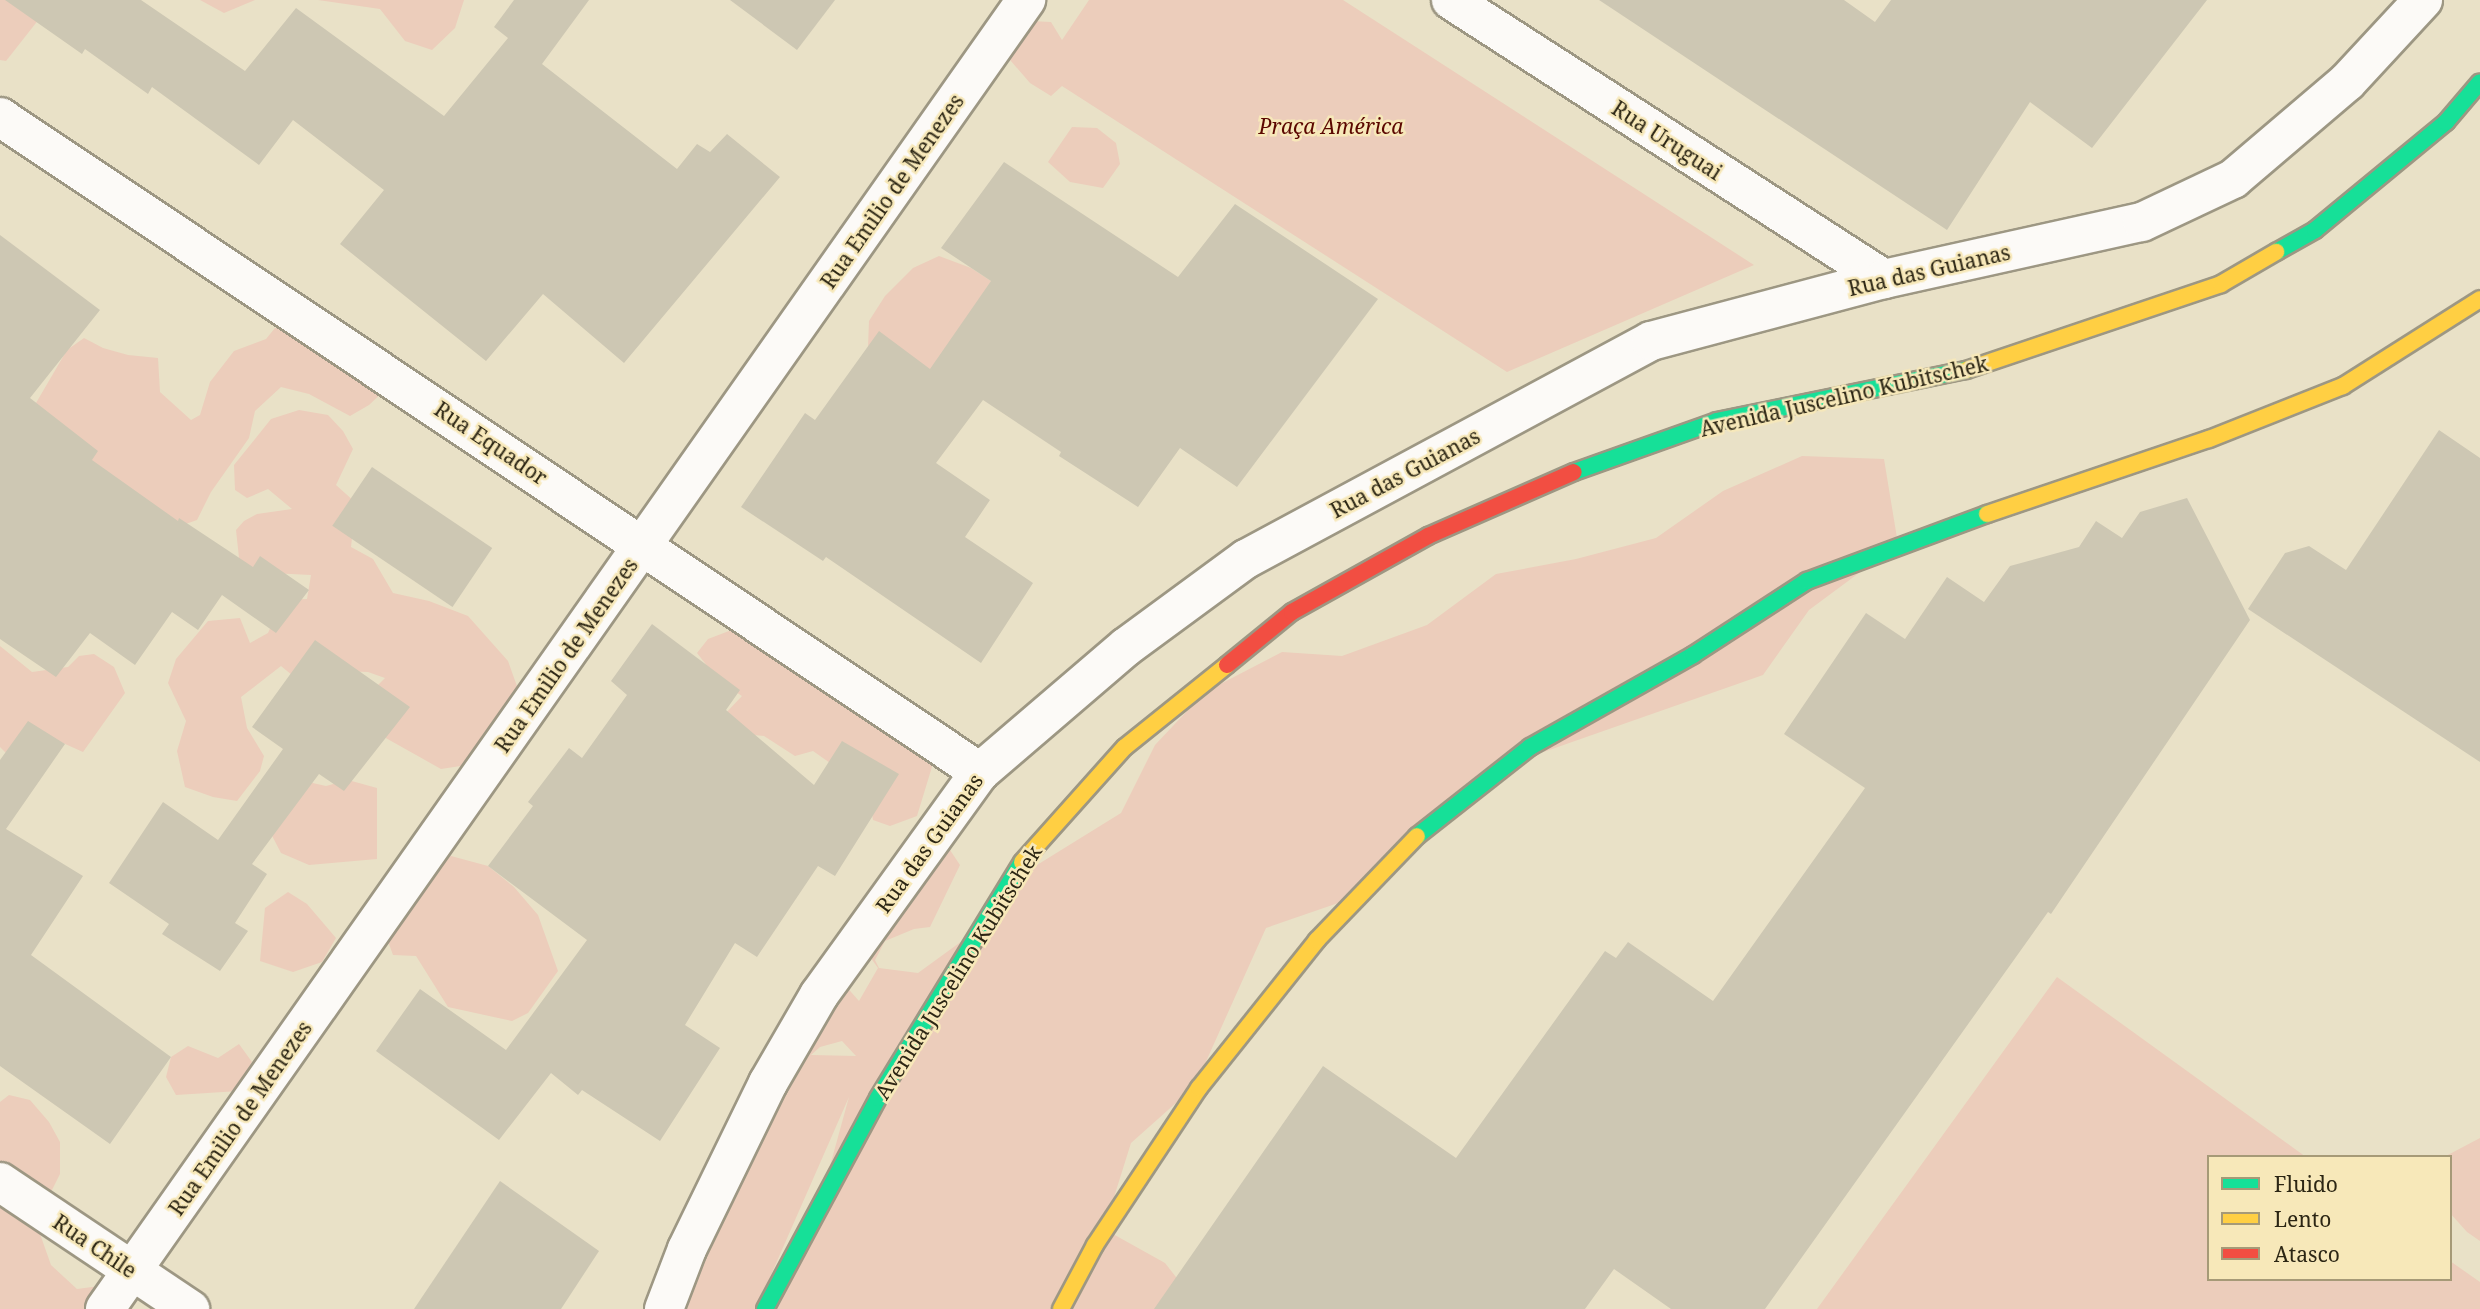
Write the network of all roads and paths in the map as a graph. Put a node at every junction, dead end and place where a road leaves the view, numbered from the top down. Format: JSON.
{"nodes":[{"id":1,"x":1026,"y":0,"type":"edge"},
{"id":2,"x":1451,"y":0,"type":"edge"},
{"id":3,"x":2423,"y":0,"type":"edge"},
{"id":4,"x":2480,"y":82,"type":"edge"},
{"id":5,"x":0,"y":117,"type":"edge"},
{"id":6,"x":1884,"y":279,"type":"junction"},
{"id":7,"x":2480,"y":299,"type":"edge"},
{"id":8,"x":644,"y":545,"type":"junction"},
{"id":9,"x":980,"y":772,"type":"junction"},
{"id":10,"x":0,"y":1182,"type":"edge"},
{"id":11,"x":132,"y":1272,"type":"junction"},
{"id":12,"x":105,"y":1309,"type":"edge"},
{"id":13,"x":190,"y":1309,"type":"edge"},
{"id":14,"x":664,"y":1309,"type":"edge"},
{"id":15,"x":765,"y":1309,"type":"edge"},
{"id":16,"x":1061,"y":1309,"type":"edge"}],
"edges":[{"from":1,"to":8,"type":"street","name":"Rua Emilio de Menezes"},
{"from":2,"to":6,"type":"street","name":"Rua Uruguai"},
{"from":3,"to":6,"type":"street","name":"Rua das Guianas"},
{"from":4,"to":15,"type":"main road","name":"Avenida Juscelino Kubitschek"},
{"from":5,"to":8,"type":"street","name":"Rua Equador"},
{"from":6,"to":9,"type":"street","name":"Rua das Guianas"},
{"from":7,"to":16,"type":"main road"},
{"from":8,"to":9,"type":"street","name":"Rua Equador"},
{"from":8,"to":11,"type":"street","name":"Rua Emilio de Menezes"},
{"from":9,"to":14,"type":"street","name":"Rua das Guianas"},
{"from":10,"to":11,"type":"street","name":"Rua Chile"},
{"from":11,"to":12,"type":"street","name":"Rua Emilio de Menezes"},
{"from":11,"to":13,"type":"street","name":"Rua Chile"}]}
